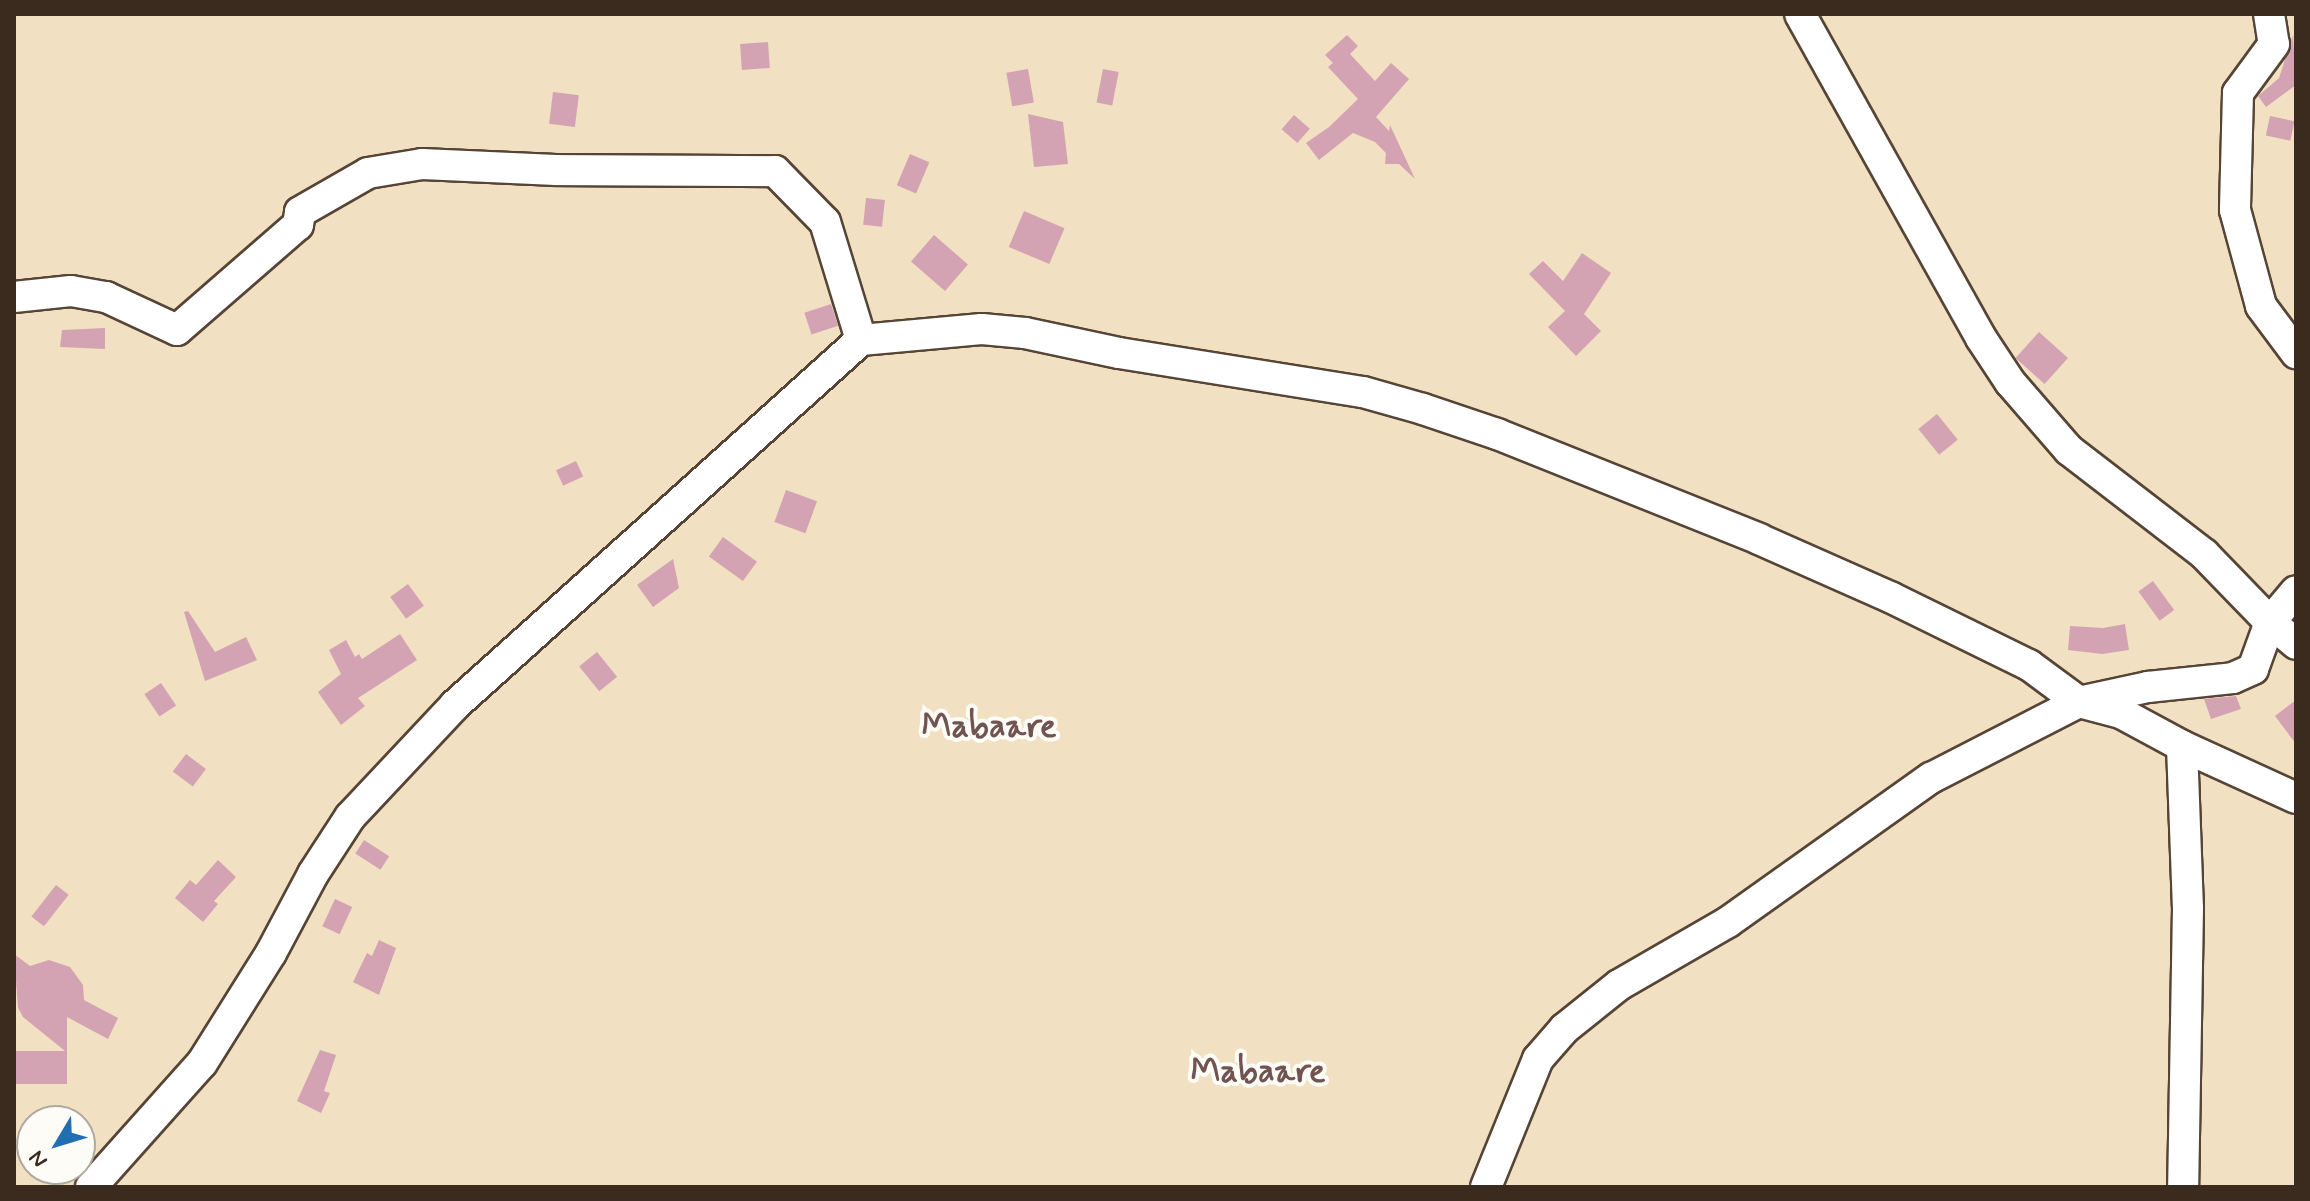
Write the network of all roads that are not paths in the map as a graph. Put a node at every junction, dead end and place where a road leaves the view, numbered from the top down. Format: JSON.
{"nodes":[{"id":1,"x":1800,"y":14,"type":"edge"},
{"id":2,"x":2269,"y":14,"type":"edge"},
{"id":3,"x":14,"y":297,"type":"edge"},
{"id":4,"x":861,"y":340,"type":"junction"},
{"id":5,"x":2296,"y":353,"type":"edge"},
{"id":6,"x":2296,"y":591,"type":"edge"},
{"id":7,"x":2270,"y":622,"type":"junction"},
{"id":8,"x":2296,"y":644,"type":"edge"},
{"id":9,"x":2079,"y":702,"type":"junction"},
{"id":10,"x":2182,"y":746,"type":"junction"},
{"id":11,"x":2296,"y":798,"type":"edge"},
{"id":12,"x":91,"y":1187,"type":"edge"},
{"id":13,"x":1486,"y":1187,"type":"edge"},
{"id":14,"x":2183,"y":1187,"type":"edge"}],
"edges":[{"from":1,"to":7,"type":"street"},
{"from":2,"to":5,"type":"street"},
{"from":3,"to":4,"type":"street"},
{"from":4,"to":9,"type":"street"},
{"from":4,"to":12,"type":"street"},
{"from":6,"to":7,"type":"street"},
{"from":7,"to":8,"type":"street"},
{"from":7,"to":9,"type":"street"},
{"from":9,"to":10,"type":"street"},
{"from":9,"to":13,"type":"street"},
{"from":10,"to":11,"type":"street"},
{"from":10,"to":14,"type":"street"}]}
